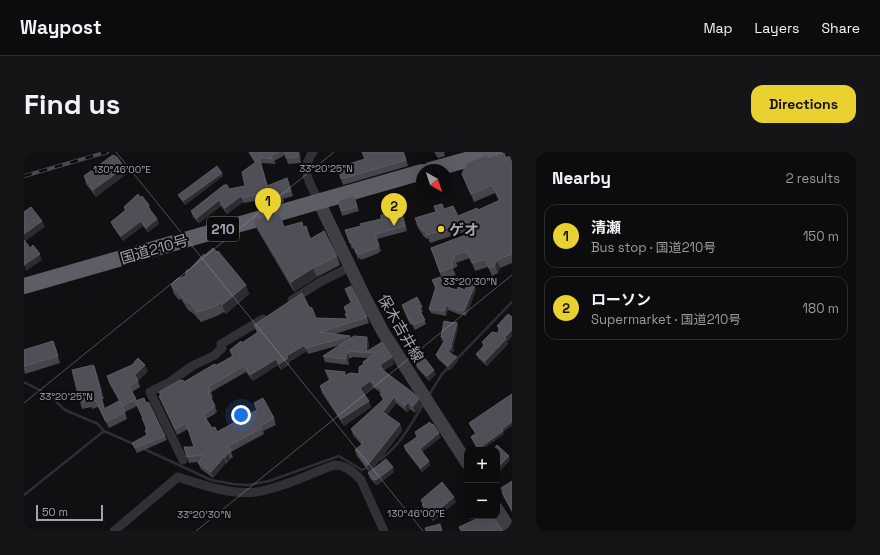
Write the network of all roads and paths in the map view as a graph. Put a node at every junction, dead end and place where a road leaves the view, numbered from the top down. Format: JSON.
{"nodes":[{"id":1,"x":313,"y":152,"type":"edge"},
{"id":2,"x":494,"y":152,"type":"edge"},
{"id":3,"x":466,"y":156,"type":"edge"},
{"id":4,"x":445,"y":164,"type":"edge"},
{"id":5,"x":416,"y":174,"type":"edge"},
{"id":6,"x":319,"y":202,"type":"junction"},
{"id":7,"x":350,"y":267,"type":"junction"},
{"id":8,"x":24,"y":286,"type":"edge"},
{"id":9,"x":287,"y":304,"type":"edge"},
{"id":10,"x":274,"y":312,"type":"edge"},
{"id":11,"x":464,"y":458,"type":"edge"},
{"id":12,"x":184,"y":460,"type":"dead end"},
{"id":13,"x":500,"y":514,"type":"edge"},
{"id":14,"x":114,"y":531,"type":"edge"},
{"id":15,"x":384,"y":531,"type":"edge"},
{"id":16,"x":511,"y":531,"type":"edge"}],
"edges":[{"from":1,"to":6,"type":"street"},
{"from":2,"to":3,"type":"highway"},
{"from":3,"to":4,"type":"highway"},
{"from":5,"to":6,"type":"highway","name":"国道210号","number":"210"},
{"from":6,"to":7,"type":"main road","name":"保木吉井線"},
{"from":6,"to":8,"type":"highway","name":"国道210号","number":"210"},
{"from":7,"to":9,"type":"street"},
{"from":7,"to":11,"type":"main road","name":"保木吉井線"},
{"from":10,"to":12,"type":"street"},
{"from":13,"to":16,"type":"main road"},
{"from":14,"to":15,"type":"street"}]}
